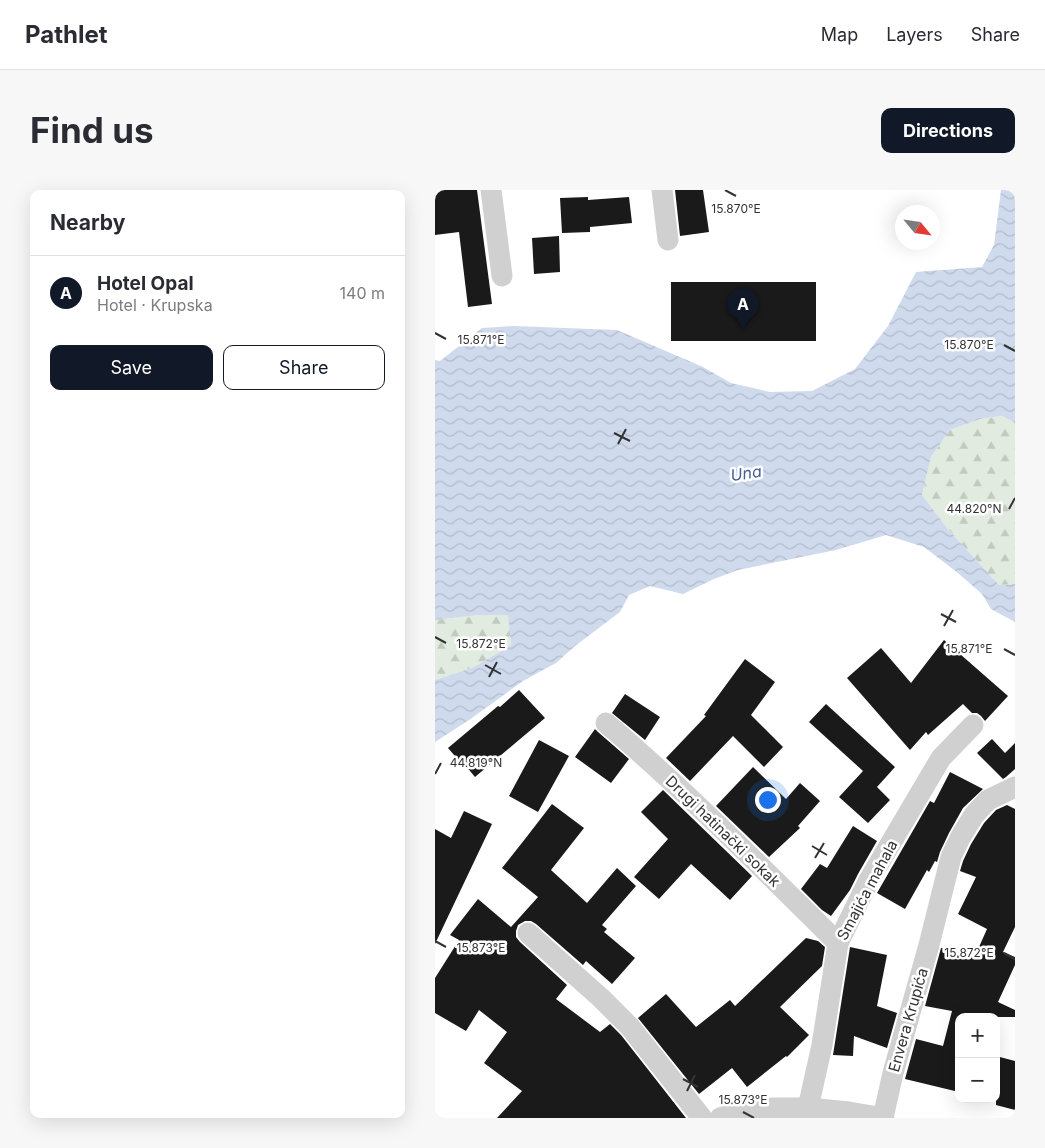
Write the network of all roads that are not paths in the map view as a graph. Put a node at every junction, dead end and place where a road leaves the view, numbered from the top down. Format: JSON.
{"nodes":[{"id":1,"x":491,"y":190,"type":"edge"},
{"id":2,"x":662,"y":190,"type":"edge"},
{"id":3,"x":667,"y":240,"type":"dead end"},
{"id":4,"x":501,"y":276,"type":"dead end"},
{"id":5,"x":606,"y":723,"type":"dead end"},
{"id":6,"x":973,"y":724,"type":"dead end"},
{"id":7,"x":1015,"y":787,"type":"edge"},
{"id":8,"x":528,"y":933,"type":"dead end"},
{"id":9,"x":838,"y":943,"type":"junction"},
{"id":10,"x":808,"y":1108,"type":"junction"},
{"id":11,"x":702,"y":1118,"type":"edge"},
{"id":12,"x":720,"y":1118,"type":"edge"},
{"id":13,"x":883,"y":1118,"type":"edge"}],
"edges":[{"from":1,"to":4,"type":"street"},
{"from":2,"to":3,"type":"street"},
{"from":5,"to":9,"type":"street","name":"Drugi hatinački sokak"},
{"from":6,"to":9,"type":"street","name":"Smajića mahala"},
{"from":7,"to":13,"type":"street","name":"Envera Krupića"},
{"from":8,"to":11,"type":"street"},
{"from":9,"to":10,"type":"street","name":"Smajića mahala"},
{"from":10,"to":12,"type":"street"},
{"from":10,"to":13,"type":"street"}]}
